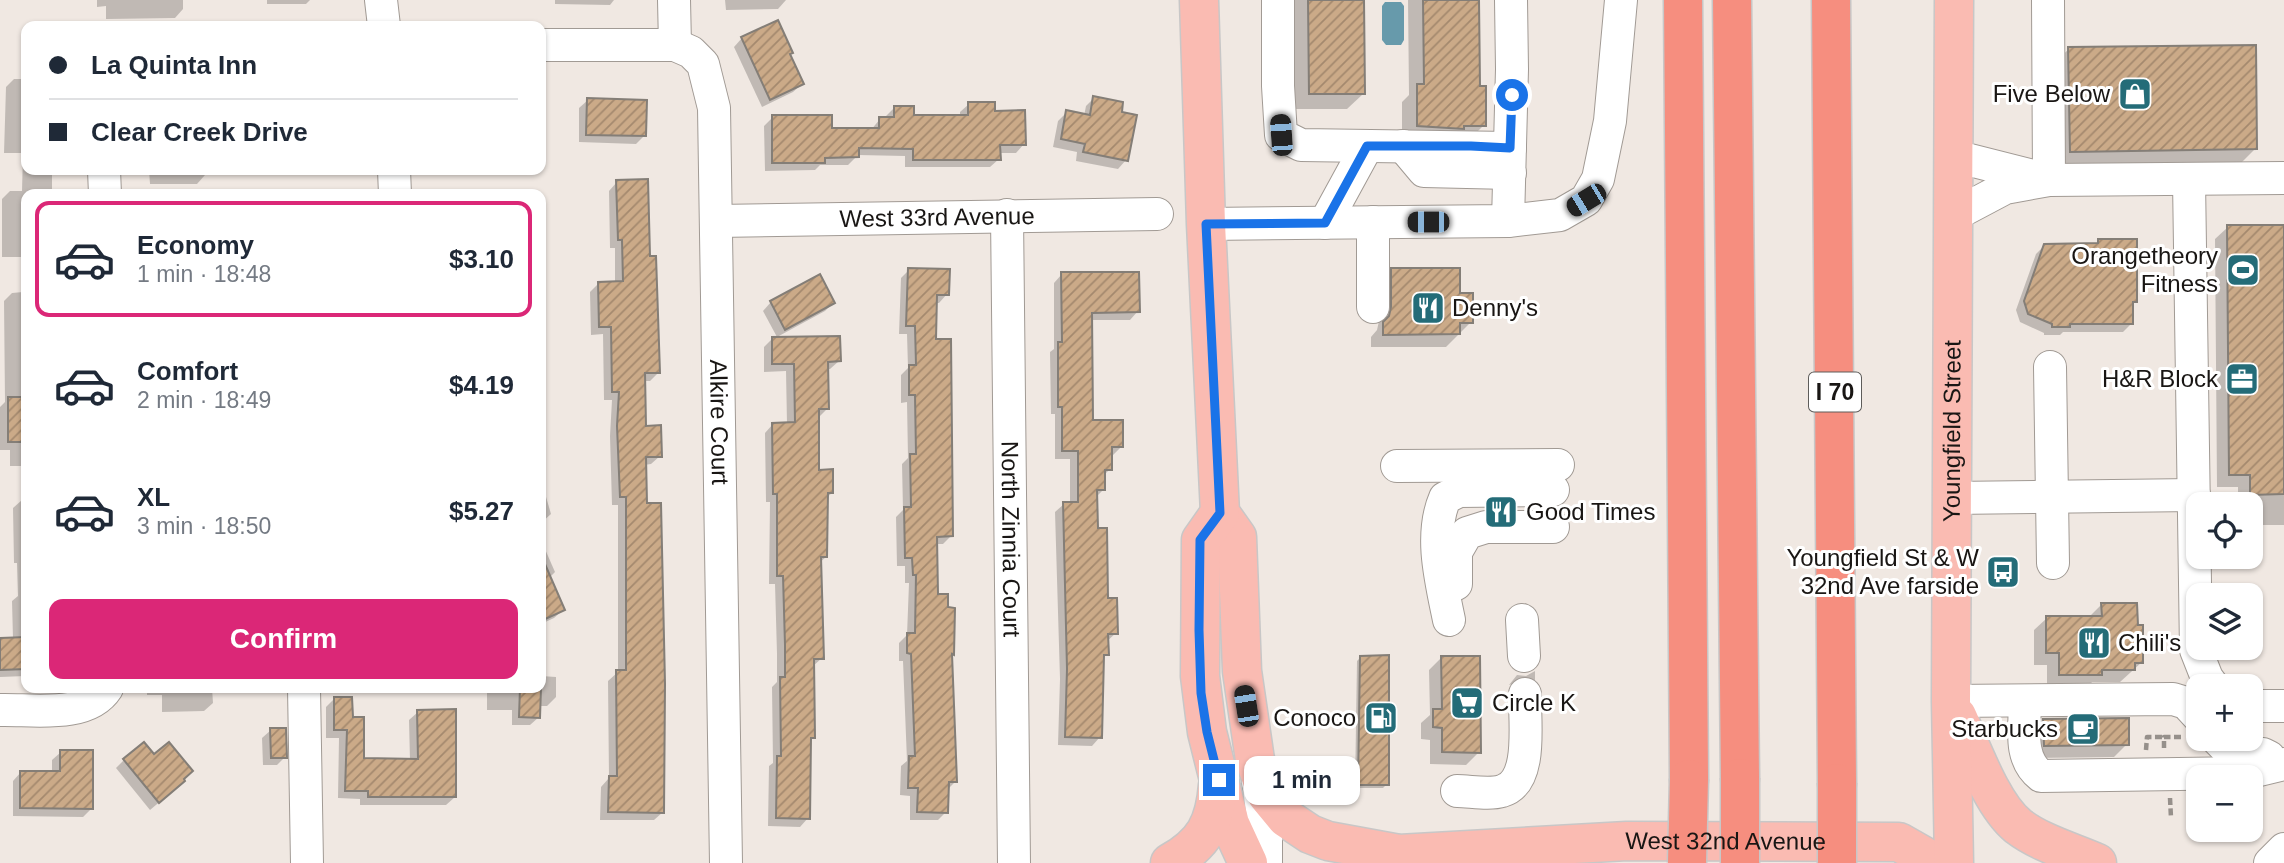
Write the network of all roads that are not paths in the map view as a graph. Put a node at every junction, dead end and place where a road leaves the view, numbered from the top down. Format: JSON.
{"nodes":[{"id":1,"x":381,"y":0,"type":"edge"},
{"id":2,"x":674,"y":0,"type":"edge"},
{"id":3,"x":1199,"y":0,"type":"edge"},
{"id":4,"x":1278,"y":0,"type":"edge"},
{"id":5,"x":1511,"y":0,"type":"edge"},
{"id":6,"x":1621,"y":0,"type":"edge"},
{"id":7,"x":1682,"y":0,"type":"edge"},
{"id":8,"x":1732,"y":0,"type":"edge"},
{"id":9,"x":1831,"y":0,"type":"edge"},
{"id":10,"x":1954,"y":0,"type":"edge"},
{"id":11,"x":2048,"y":0,"type":"edge"},
{"id":12,"x":383,"y":21,"type":"edge"},
{"id":13,"x":546,"y":45,"type":"edge"},
{"id":14,"x":675,"y":45,"type":"junction"},
{"id":15,"x":1367,"y":146,"type":"junction"},
{"id":16,"x":1954,"y":156,"type":"junction"},
{"id":17,"x":1510,"y":160,"type":"junction"},
{"id":18,"x":2284,"y":178,"type":"edge"},
{"id":19,"x":2049,"y":180,"type":"junction"},
{"id":20,"x":2189,"y":180,"type":"junction"},
{"id":21,"x":1157,"y":214,"type":"dead end"},
{"id":22,"x":1007,"y":215,"type":"junction"},
{"id":23,"x":1954,"y":215,"type":"junction"},
{"id":24,"x":717,"y":220,"type":"junction"},
{"id":25,"x":1508,"y":221,"type":"junction"},
{"id":26,"x":1373,"y":222,"type":"junction"},
{"id":27,"x":1325,"y":223,"type":"junction"},
{"id":28,"x":1206,"y":224,"type":"junction"},
{"id":29,"x":1373,"y":307,"type":"dead end"},
{"id":30,"x":2050,"y":367,"type":"dead end"},
{"id":31,"x":1397,"y":467,"type":"dead end"},
{"id":32,"x":2193,"y":492,"type":"edge"},
{"id":33,"x":2186,"y":495,"type":"edge"},
{"id":34,"x":1952,"y":498,"type":"junction"},
{"id":35,"x":2052,"y":498,"type":"junction"},
{"id":36,"x":1220,"y":513,"type":"junction"},
{"id":37,"x":1553,"y":527,"type":"dead end"},
{"id":38,"x":2053,"y":563,"type":"dead end"},
{"id":39,"x":2194,"y":569,"type":"edge"},
{"id":40,"x":1522,"y":620,"type":"dead end"},
{"id":41,"x":1524,"y":656,"type":"dead end"},
{"id":42,"x":2205,"y":674,"type":"edge"},
{"id":43,"x":104,"y":693,"type":"edge"},
{"id":44,"x":304,"y":693,"type":"edge"},
{"id":45,"x":1525,"y":694,"type":"dead end"},
{"id":46,"x":1951,"y":701,"type":"junction"},
{"id":47,"x":2025,"y":701,"type":"junction"},
{"id":48,"x":2186,"y":703,"type":"edge"},
{"id":49,"x":2263,"y":706,"type":"edge"},
{"id":50,"x":2284,"y":706,"type":"edge"},
{"id":51,"x":0,"y":710,"type":"edge"},
{"id":52,"x":2229,"y":751,"type":"edge"},
{"id":53,"x":1255,"y":760,"type":"junction"},
{"id":54,"x":2283,"y":764,"type":"edge"},
{"id":55,"x":1219,"y":780,"type":"junction"},
{"id":56,"x":1457,"y":792,"type":"dead end"},
{"id":57,"x":2284,"y":849,"type":"edge"},
{"id":58,"x":1399,"y":854,"type":"junction"},
{"id":59,"x":307,"y":863,"type":"edge"},
{"id":60,"x":726,"y":863,"type":"edge"},
{"id":61,"x":1014,"y":863,"type":"edge"},
{"id":62,"x":1170,"y":863,"type":"edge"},
{"id":63,"x":1248,"y":863,"type":"edge"},
{"id":64,"x":1266,"y":863,"type":"edge"},
{"id":65,"x":1341,"y":863,"type":"edge"},
{"id":66,"x":1687,"y":863,"type":"edge"},
{"id":67,"x":1740,"y":863,"type":"edge"},
{"id":68,"x":1837,"y":863,"type":"edge"},
{"id":69,"x":1936,"y":863,"type":"edge"},
{"id":70,"x":1954,"y":863,"type":"edge"},
{"id":71,"x":2097,"y":863,"type":"edge"},
{"id":72,"x":2270,"y":863,"type":"edge"}],
"edges":[{"from":1,"to":12,"type":"street"},
{"from":2,"to":14,"type":"street"},
{"from":3,"to":28,"type":"main road"},
{"from":4,"to":15,"type":"street"},
{"from":5,"to":17,"type":"street"},
{"from":6,"to":25,"type":"street"},
{"from":7,"to":66,"type":"highway","bridge":true},
{"from":8,"to":67,"type":"highway","bridge":true},
{"from":9,"to":68,"type":"highway","number":"I 70","bridge":true},
{"from":10,"to":16,"type":"main road","name":"Youngfield Street"},
{"from":11,"to":19,"type":"street"},
{"from":13,"to":14,"type":"street"},
{"from":14,"to":24,"type":"street","name":"Alkire Court"},
{"from":15,"to":17,"type":"street"},
{"from":15,"to":27,"type":"street"},
{"from":16,"to":19,"type":"street"},
{"from":16,"to":23,"type":"main road","name":"Youngfield Street"},
{"from":17,"to":25,"type":"street"},
{"from":18,"to":20,"type":"street"},
{"from":19,"to":20,"type":"street"},
{"from":19,"to":23,"type":"street"},
{"from":20,"to":32,"type":"street"},
{"from":21,"to":22,"type":"street","name":"West 33rd Avenue"},
{"from":22,"to":24,"type":"street","name":"West 33rd Avenue"},
{"from":22,"to":61,"type":"street","name":"North Zinnia Court"},
{"from":23,"to":34,"type":"main road","name":"Youngfield Street"},
{"from":24,"to":60,"type":"street","name":"Alkire Court"},
{"from":25,"to":26,"type":"street"},
{"from":26,"to":27,"type":"street"},
{"from":26,"to":29,"type":"street"},
{"from":27,"to":28,"type":"street"},
{"from":28,"to":36,"type":"main road"},
{"from":30,"to":35,"type":"street"},
{"from":31,"to":37,"type":"street"},
{"from":33,"to":35,"type":"street"},
{"from":34,"to":35,"type":"street"},
{"from":34,"to":46,"type":"main road","name":"Youngfield Street"},
{"from":35,"to":38,"type":"street"},
{"from":36,"to":53,"type":"main road"},
{"from":36,"to":55,"type":"main road"},
{"from":39,"to":42,"type":"street"},
{"from":40,"to":41,"type":"street"},
{"from":43,"to":51,"type":"street"},
{"from":44,"to":59,"type":"street"},
{"from":45,"to":56,"type":"street"},
{"from":46,"to":47,"type":"street"},
{"from":46,"to":70,"type":"main road","name":"Youngfield Street"},
{"from":46,"to":71,"type":"main road"},
{"from":47,"to":48,"type":"street"},
{"from":47,"to":54,"type":"street"},
{"from":49,"to":50,"type":"street"},
{"from":52,"to":54,"type":"street"},
{"from":53,"to":58,"type":"main road"},
{"from":53,"to":64,"type":"street"},
{"from":55,"to":62,"type":"main road"},
{"from":55,"to":63,"type":"main road"},
{"from":57,"to":72,"type":"street"},
{"from":58,"to":65,"type":"street","name":"West 32nd Avenue"},
{"from":58,"to":69,"type":"main road","name":"West 32nd Avenue"}]}
